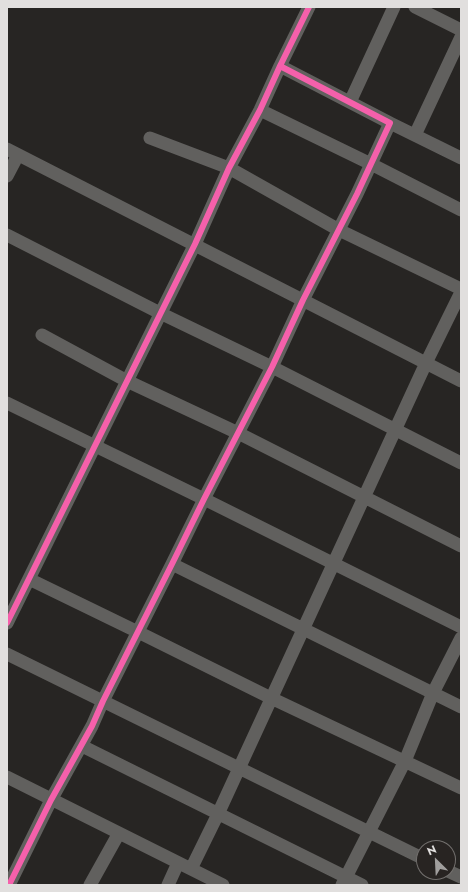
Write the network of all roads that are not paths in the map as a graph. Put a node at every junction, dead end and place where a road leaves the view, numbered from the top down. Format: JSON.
{"nodes":[{"id":1,"x":309,"y":7,"type":"edge"},
{"id":2,"x":394,"y":7,"type":"edge"},
{"id":3,"x":415,"y":7,"type":"edge"},
{"id":4,"x":461,"y":30,"type":"edge"},
{"id":5,"x":461,"y":37,"type":"edge"},
{"id":6,"x":280,"y":66,"type":"junction"},
{"id":7,"x":350,"y":102,"type":"junction"},
{"id":8,"x":260,"y":110,"type":"junction"},
{"id":9,"x":390,"y":123,"type":"junction"},
{"id":10,"x":415,"y":135,"type":"junction"},
{"id":11,"x":150,"y":138,"type":"dead end"},
{"id":12,"x":13,"y":152,"type":"edge"},
{"id":13,"x":461,"y":158,"type":"edge"},
{"id":14,"x":371,"y":164,"type":"junction"},
{"id":15,"x":229,"y":168,"type":"junction"},
{"id":16,"x":7,"y":176,"type":"edge"},
{"id":17,"x":461,"y":210,"type":"edge"},
{"id":18,"x":339,"y":230,"type":"junction"},
{"id":19,"x":7,"y":235,"type":"edge"},
{"id":20,"x":195,"y":244,"type":"junction"},
{"id":21,"x":461,"y":289,"type":"edge"},
{"id":22,"x":461,"y":292,"type":"edge"},
{"id":23,"x":303,"y":300,"type":"junction"},
{"id":24,"x":160,"y":313,"type":"junction"},
{"id":25,"x":42,"y":335,"type":"dead end"},
{"id":26,"x":426,"y":363,"type":"junction"},
{"id":27,"x":272,"y":367,"type":"junction"},
{"id":28,"x":127,"y":381,"type":"junction"},
{"id":29,"x":461,"y":381,"type":"edge"},
{"id":30,"x":7,"y":404,"type":"edge"},
{"id":31,"x":395,"y":430,"type":"junction"},
{"id":32,"x":238,"y":433,"type":"junction"},
{"id":33,"x":94,"y":445,"type":"junction"},
{"id":34,"x":461,"y":463,"type":"edge"},
{"id":35,"x":364,"y":497,"type":"junction"},
{"id":36,"x":204,"y":499,"type":"junction"},
{"id":37,"x":461,"y":546,"type":"edge"},
{"id":38,"x":333,"y":563,"type":"junction"},
{"id":39,"x":172,"y":564,"type":"junction"},
{"id":40,"x":28,"y":579,"type":"junction"},
{"id":41,"x":7,"y":623,"type":"edge"},
{"id":42,"x":461,"y":627,"type":"edge"},
{"id":43,"x":303,"y":629,"type":"junction"},
{"id":44,"x":138,"y":632,"type":"junction"},
{"id":45,"x":461,"y":638,"type":"edge"},
{"id":46,"x":7,"y":654,"type":"edge"},
{"id":47,"x":433,"y":693,"type":"junction"},
{"id":48,"x":271,"y":698,"type":"junction"},
{"id":49,"x":103,"y":701,"type":"junction"},
{"id":50,"x":461,"y":707,"type":"edge"},
{"id":51,"x":82,"y":746,"type":"junction"},
{"id":52,"x":405,"y":761,"type":"junction"},
{"id":53,"x":239,"y":769,"type":"junction"},
{"id":54,"x":7,"y":777,"type":"edge"},
{"id":55,"x":461,"y":788,"type":"edge"},
{"id":56,"x":51,"y":800,"type":"junction"},
{"id":57,"x":218,"y":814,"type":"junction"},
{"id":58,"x":369,"y":832,"type":"junction"},
{"id":59,"x":119,"y":833,"type":"junction"},
{"id":60,"x":416,"y":855,"type":"edge"},
{"id":61,"x":178,"y":863,"type":"junction"},
{"id":62,"x":190,"y":869,"type":"junction"},
{"id":63,"x":344,"y":881,"type":"edge"},
{"id":64,"x":9,"y":885,"type":"edge"},
{"id":65,"x":90,"y":885,"type":"edge"},
{"id":66,"x":168,"y":885,"type":"edge"},
{"id":67,"x":222,"y":885,"type":"edge"},
{"id":68,"x":362,"y":885,"type":"edge"}],
"edges":[{"from":1,"to":6,"type":"street"},
{"from":2,"to":7,"type":"street"},
{"from":3,"to":4,"type":"street"},
{"from":5,"to":10,"type":"street"},
{"from":6,"to":7,"type":"street"},
{"from":6,"to":8,"type":"street"},
{"from":7,"to":9,"type":"street"},
{"from":8,"to":14,"type":"street"},
{"from":8,"to":15,"type":"street"},
{"from":9,"to":10,"type":"street"},
{"from":9,"to":14,"type":"street"},
{"from":10,"to":13,"type":"street"},
{"from":11,"to":15,"type":"street"},
{"from":12,"to":16,"type":"street"},
{"from":12,"to":20,"type":"street"},
{"from":14,"to":17,"type":"street"},
{"from":14,"to":18,"type":"street"},
{"from":15,"to":18,"type":"street"},
{"from":15,"to":20,"type":"street"},
{"from":18,"to":21,"type":"street"},
{"from":18,"to":23,"type":"street"},
{"from":19,"to":24,"type":"street"},
{"from":20,"to":23,"type":"street"},
{"from":20,"to":24,"type":"street"},
{"from":22,"to":26,"type":"street"},
{"from":23,"to":26,"type":"street"},
{"from":23,"to":27,"type":"street"},
{"from":24,"to":27,"type":"street"},
{"from":24,"to":28,"type":"street"},
{"from":25,"to":28,"type":"street"},
{"from":26,"to":29,"type":"street"},
{"from":26,"to":31,"type":"street"},
{"from":27,"to":31,"type":"street"},
{"from":27,"to":32,"type":"street"},
{"from":28,"to":32,"type":"street"},
{"from":28,"to":33,"type":"street"},
{"from":30,"to":33,"type":"street"},
{"from":31,"to":34,"type":"street"},
{"from":31,"to":35,"type":"street"},
{"from":32,"to":35,"type":"street"},
{"from":32,"to":36,"type":"street"},
{"from":33,"to":36,"type":"street"},
{"from":33,"to":40,"type":"street"},
{"from":35,"to":37,"type":"street"},
{"from":35,"to":38,"type":"street"},
{"from":36,"to":38,"type":"street"},
{"from":36,"to":39,"type":"street"},
{"from":38,"to":42,"type":"street"},
{"from":38,"to":43,"type":"street"},
{"from":39,"to":43,"type":"street"},
{"from":39,"to":44,"type":"street"},
{"from":40,"to":41,"type":"street"},
{"from":40,"to":44,"type":"street"},
{"from":43,"to":47,"type":"street"},
{"from":43,"to":48,"type":"street"},
{"from":44,"to":48,"type":"street"},
{"from":44,"to":49,"type":"street"},
{"from":45,"to":47,"type":"street"},
{"from":46,"to":49,"type":"street"},
{"from":47,"to":50,"type":"street"},
{"from":47,"to":52,"type":"street"},
{"from":48,"to":52,"type":"street"},
{"from":48,"to":53,"type":"street"},
{"from":49,"to":51,"type":"street"},
{"from":49,"to":53,"type":"street"},
{"from":51,"to":56,"type":"street"},
{"from":51,"to":57,"type":"street"},
{"from":52,"to":55,"type":"street"},
{"from":52,"to":58,"type":"street"},
{"from":53,"to":57,"type":"street"},
{"from":53,"to":58,"type":"street"},
{"from":54,"to":56,"type":"street"},
{"from":56,"to":59,"type":"street"},
{"from":56,"to":64,"type":"street"},
{"from":57,"to":62,"type":"street"},
{"from":57,"to":63,"type":"street"},
{"from":58,"to":60,"type":"street"},
{"from":58,"to":63,"type":"street"},
{"from":59,"to":61,"type":"street"},
{"from":59,"to":65,"type":"street"},
{"from":61,"to":62,"type":"street"},
{"from":61,"to":66,"type":"street"},
{"from":62,"to":67,"type":"street"},
{"from":63,"to":68,"type":"street"}]}
